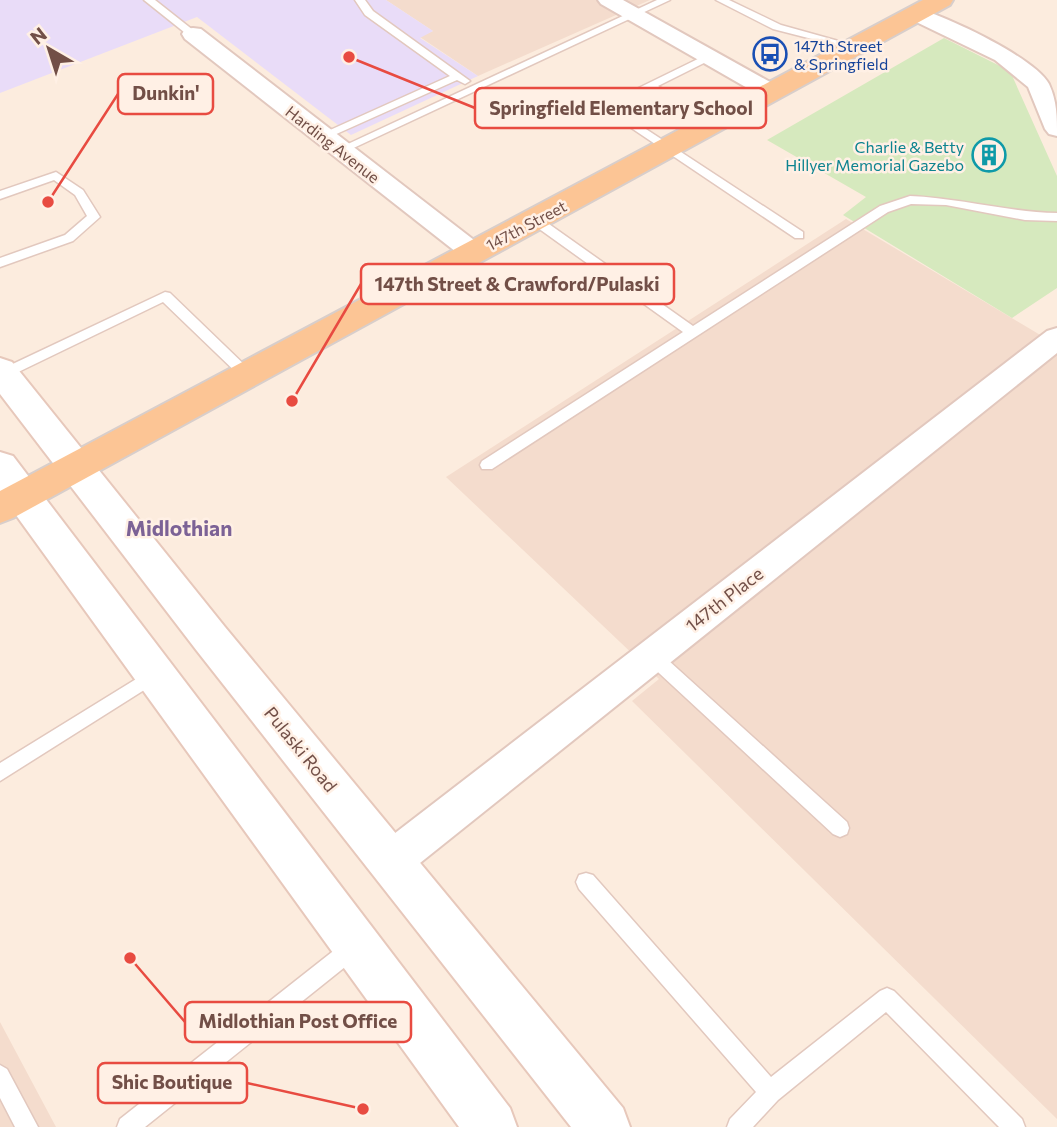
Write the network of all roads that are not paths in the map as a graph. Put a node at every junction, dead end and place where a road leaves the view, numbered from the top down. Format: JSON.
{"nodes":[{"id":1,"x":149,"y":0,"type":"edge"},
{"id":2,"x":360,"y":0,"type":"edge"},
{"id":3,"x":608,"y":0,"type":"edge"},
{"id":4,"x":666,"y":0,"type":"edge"},
{"id":5,"x":721,"y":0,"type":"edge"},
{"id":6,"x":942,"y":0,"type":"edge"},
{"id":7,"x":915,"y":14,"type":"junction"},
{"id":8,"x":634,"y":15,"type":"junction"},
{"id":9,"x":193,"y":34,"type":"joint"},
{"id":10,"x":855,"y":47,"type":"junction"},
{"id":11,"x":708,"y":57,"type":"junction"},
{"id":12,"x":458,"y":76,"type":"junction"},
{"id":13,"x":650,"y":86,"type":"junction"},
{"id":14,"x":475,"y":88,"type":"junction"},
{"id":15,"x":771,"y":92,"type":"junction"},
{"id":16,"x":712,"y":124,"type":"junction"},
{"id":17,"x":1057,"y":129,"type":"edge"},
{"id":18,"x":332,"y":144,"type":"junction"},
{"id":19,"x":668,"y":148,"type":"junction"},
{"id":20,"x":0,"y":195,"type":"edge"},
{"id":21,"x":1057,"y":217,"type":"edge"},
{"id":22,"x":536,"y":220,"type":"junction"},
{"id":23,"x":799,"y":235,"type":"dead end"},
{"id":24,"x":474,"y":253,"type":"junction"},
{"id":25,"x":0,"y":262,"type":"edge"},
{"id":26,"x":692,"y":332,"type":"junction"},
{"id":27,"x":1057,"y":338,"type":"edge"},
{"id":28,"x":2,"y":372,"type":"edge"},
{"id":29,"x":247,"y":375,"type":"junction"},
{"id":30,"x":487,"y":465,"type":"dead end"},
{"id":31,"x":78,"y":466,"type":"junction"},
{"id":32,"x":7,"y":490,"type":"edge"},
{"id":33,"x":652,"y":656,"type":"junction"},
{"id":34,"x":154,"y":675,"type":"junction"},
{"id":35,"x":0,"y":773,"type":"edge"},
{"id":36,"x":841,"y":828,"type":"dead end"},
{"id":37,"x":391,"y":861,"type":"junction"},
{"id":38,"x":586,"y":882,"type":"dead end"},
{"id":39,"x":356,"y":946,"type":"junction"},
{"id":40,"x":0,"y":1076,"type":"edge"},
{"id":41,"x":770,"y":1092,"type":"junction"},
{"id":42,"x":487,"y":1125,"type":"edge"},
{"id":43,"x":27,"y":1127,"type":"edge"},
{"id":44,"x":128,"y":1127,"type":"edge"},
{"id":45,"x":604,"y":1127,"type":"edge"},
{"id":46,"x":738,"y":1127,"type":"edge"},
{"id":47,"x":1014,"y":1127,"type":"edge"}],
"edges":[{"from":1,"to":9,"type":"lane"},
{"from":2,"to":12,"type":"lane"},
{"from":3,"to":8,"type":"street"},
{"from":4,"to":8,"type":"lane"},
{"from":5,"to":10,"type":"lane"},
{"from":6,"to":7,"type":"main road","name":"147th Street"},
{"from":7,"to":10,"type":"main road","name":"147th Street"},
{"from":7,"to":17,"type":"street"},
{"from":8,"to":11,"type":"street"},
{"from":8,"to":14,"type":"lane"},
{"from":9,"to":18,"type":"street","name":"Harding Avenue"},
{"from":10,"to":15,"type":"main road","name":"147th Street"},
{"from":11,"to":13,"type":"lane"},
{"from":11,"to":15,"type":"street"},
{"from":12,"to":14,"type":"lane"},
{"from":12,"to":18,"type":"lane"},
{"from":13,"to":16,"type":"lane"},
{"from":13,"to":19,"type":"lane"},
{"from":14,"to":18,"type":"lane"},
{"from":15,"to":16,"type":"main road","name":"147th Street"},
{"from":16,"to":19,"type":"main road","name":"147th Street"},
{"from":18,"to":24,"type":"street","name":"Harding Avenue"},
{"from":19,"to":22,"type":"main road","name":"147th Street"},
{"from":19,"to":23,"type":"lane"},
{"from":20,"to":25,"type":"lane"},
{"from":21,"to":26,"type":"lane"},
{"from":22,"to":24,"type":"main road","name":"147th Street"},
{"from":22,"to":26,"type":"lane"},
{"from":24,"to":29,"type":"main road","name":"147th Street"},
{"from":26,"to":30,"type":"lane"},
{"from":27,"to":33,"type":"street","name":"147th Place"},
{"from":28,"to":29,"type":"lane"},
{"from":28,"to":31,"type":"main road","name":"Pulaski Road"},
{"from":29,"to":31,"type":"main road","name":"147th Street"},
{"from":31,"to":32,"type":"main road","name":"147th Street"},
{"from":31,"to":37,"type":"main road","name":"Pulaski Road"},
{"from":32,"to":34,"type":"main road"},
{"from":33,"to":36,"type":"lane"},
{"from":33,"to":37,"type":"street","name":"147th Place"},
{"from":34,"to":35,"type":"lane"},
{"from":34,"to":39,"type":"main road"},
{"from":37,"to":45,"type":"main road","name":"Pulaski Road"},
{"from":38,"to":41,"type":"lane"},
{"from":39,"to":42,"type":"main road"},
{"from":39,"to":44,"type":"lane"},
{"from":40,"to":43,"type":"lane"},
{"from":41,"to":46,"type":"lane"},
{"from":41,"to":47,"type":"lane"}]}
